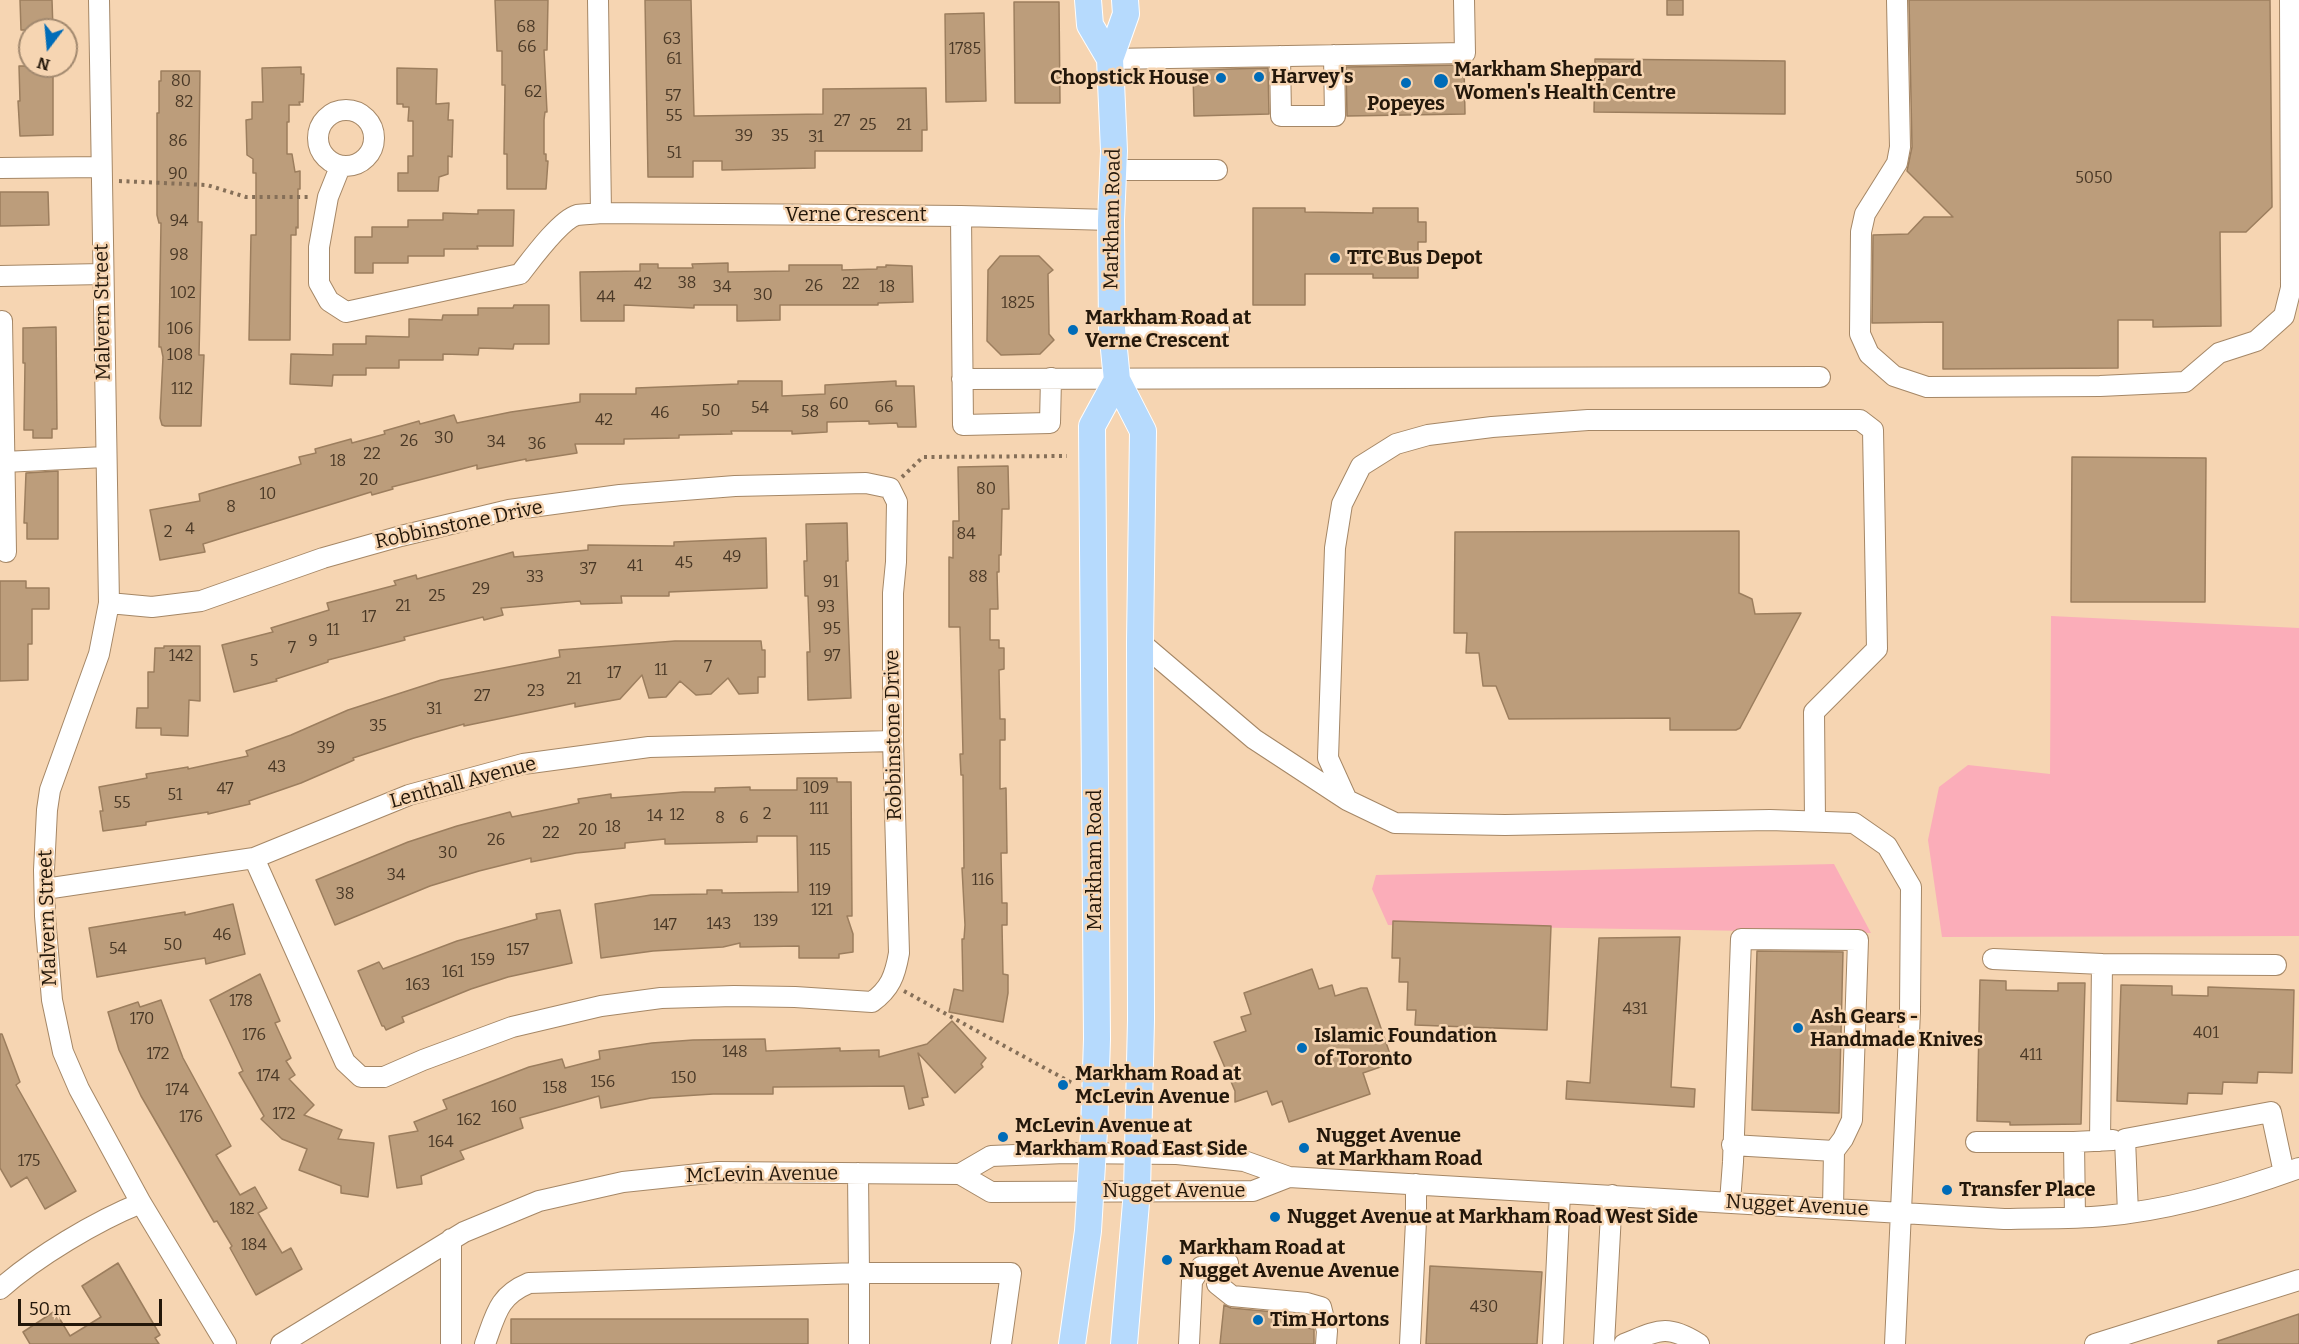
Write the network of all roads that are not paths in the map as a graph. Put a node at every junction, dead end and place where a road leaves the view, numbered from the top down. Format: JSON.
{"nodes":[{"id":1,"x":99,"y":0,"type":"edge"},
{"id":2,"x":597,"y":0,"type":"edge"},
{"id":3,"x":1088,"y":0,"type":"edge"},
{"id":4,"x":1125,"y":0,"type":"edge"},
{"id":5,"x":1464,"y":0,"type":"edge"},
{"id":6,"x":1897,"y":0,"type":"edge"},
{"id":7,"x":2289,"y":0,"type":"edge"},
{"id":8,"x":1334,"y":55,"type":"junction"},
{"id":9,"x":1280,"y":56,"type":"junction"},
{"id":10,"x":1110,"y":59,"type":"junction"},
{"id":11,"x":340,"y":167,"type":"dead end"},
{"id":12,"x":0,"y":168,"type":"edge"},
{"id":13,"x":1113,"y":170,"type":"junction"},
{"id":14,"x":1217,"y":170,"type":"dead end"},
{"id":15,"x":102,"y":174,"type":"junction"},
{"id":16,"x":601,"y":213,"type":"junction"},
{"id":17,"x":961,"y":216,"type":"junction"},
{"id":18,"x":1111,"y":220,"type":"junction"},
{"id":19,"x":103,"y":274,"type":"junction"},
{"id":20,"x":0,"y":276,"type":"edge"},
{"id":21,"x":2,"y":321,"type":"dead end"},
{"id":22,"x":1112,"y":329,"type":"junction"},
{"id":23,"x":1219,"y":329,"type":"dead end"},
{"id":24,"x":1820,"y":377,"type":"dead end"},
{"id":25,"x":1051,"y":378,"type":"junction"},
{"id":26,"x":962,"y":379,"type":"junction"},
{"id":27,"x":1117,"y":380,"type":"junction"},
{"id":28,"x":105,"y":457,"type":"junction"},
{"id":29,"x":4,"y":462,"type":"junction"},
{"id":30,"x":6,"y":552,"type":"dead end"},
{"id":31,"x":109,"y":603,"type":"junction"},
{"id":32,"x":1140,"y":642,"type":"junction"},
{"id":33,"x":893,"y":741,"type":"junction"},
{"id":34,"x":1347,"y":800,"type":"junction"},
{"id":35,"x":1815,"y":821,"type":"junction"},
{"id":36,"x":254,"y":858,"type":"junction"},
{"id":37,"x":45,"y":889,"type":"junction"},
{"id":38,"x":1993,"y":959,"type":"dead end"},
{"id":39,"x":2102,"y":964,"type":"junction"},
{"id":40,"x":2276,"y":965,"type":"dead end"},
{"id":41,"x":2125,"y":1139,"type":"junction"},
{"id":42,"x":2100,"y":1141,"type":"junction"},
{"id":43,"x":1976,"y":1142,"type":"dead end"},
{"id":44,"x":2074,"y":1142,"type":"junction"},
{"id":45,"x":1732,"y":1145,"type":"junction"},
{"id":46,"x":1834,"y":1151,"type":"junction"},
{"id":47,"x":1093,"y":1153,"type":"junction"},
{"id":48,"x":1137,"y":1154,"type":"junction"},
{"id":49,"x":2292,"y":1171,"type":"edge"},
{"id":50,"x":858,"y":1173,"type":"junction"},
{"id":51,"x":960,"y":1174,"type":"junction"},
{"id":52,"x":1289,"y":1177,"type":"junction"},
{"id":53,"x":1416,"y":1184,"type":"junction"},
{"id":54,"x":1092,"y":1191,"type":"junction"},
{"id":55,"x":1137,"y":1191,"type":"junction"},
{"id":56,"x":1560,"y":1193,"type":"junction"},
{"id":57,"x":1612,"y":1195,"type":"junction"},
{"id":58,"x":1730,"y":1202,"type":"junction"},
{"id":59,"x":141,"y":1203,"type":"junction"},
{"id":60,"x":1833,"y":1209,"type":"junction"},
{"id":61,"x":1902,"y":1212,"type":"junction"},
{"id":62,"x":2128,"y":1213,"type":"junction"},
{"id":63,"x":2075,"y":1217,"type":"junction"},
{"id":64,"x":451,"y":1239,"type":"junction"},
{"id":65,"x":1228,"y":1263,"type":"dead end"},
{"id":66,"x":859,"y":1273,"type":"junction"},
{"id":67,"x":2299,"y":1280,"type":"edge"},
{"id":68,"x":1217,"y":1284,"type":"dead end"},
{"id":69,"x":0,"y":1289,"type":"edge"},
{"id":70,"x":226,"y":1344,"type":"edge"},
{"id":71,"x":281,"y":1344,"type":"edge"},
{"id":72,"x":451,"y":1344,"type":"edge"},
{"id":73,"x":485,"y":1344,"type":"edge"},
{"id":74,"x":859,"y":1344,"type":"edge"},
{"id":75,"x":1000,"y":1344,"type":"edge"},
{"id":76,"x":1071,"y":1344,"type":"edge"},
{"id":77,"x":1124,"y":1344,"type":"edge"},
{"id":78,"x":1189,"y":1344,"type":"edge"},
{"id":79,"x":1326,"y":1344,"type":"edge"},
{"id":80,"x":1410,"y":1344,"type":"edge"},
{"id":81,"x":1553,"y":1344,"type":"edge"},
{"id":82,"x":1604,"y":1344,"type":"edge"},
{"id":83,"x":1624,"y":1344,"type":"edge"},
{"id":84,"x":1699,"y":1344,"type":"edge"},
{"id":85,"x":1895,"y":1344,"type":"edge"},
{"id":86,"x":2095,"y":1344,"type":"edge"}],
"edges":[{"from":1,"to":15,"type":"street","name":"Malvern Street"},
{"from":2,"to":16,"type":"street"},
{"from":3,"to":10,"type":"main road","name":"Markham Road"},
{"from":4,"to":10,"type":"main road","name":"Markham Road"},
{"from":5,"to":8,"type":"street"},
{"from":6,"to":7,"type":"street"},
{"from":8,"to":9,"type":"street"},
{"from":8,"to":9,"type":"street"},
{"from":9,"to":10,"type":"street"},
{"from":10,"to":13,"type":"main road","name":"Markham Road"},
{"from":11,"to":16,"type":"street","name":"Verne Crescent"},
{"from":12,"to":15,"type":"street"},
{"from":13,"to":14,"type":"street"},
{"from":13,"to":18,"type":"main road","name":"Markham Road"},
{"from":15,"to":19,"type":"street","name":"Malvern Street"},
{"from":16,"to":17,"type":"street","name":"Verne Crescent"},
{"from":17,"to":18,"type":"street","name":"Verne Crescent"},
{"from":17,"to":26,"type":"street"},
{"from":18,"to":22,"type":"main road","name":"Markham Road"},
{"from":19,"to":20,"type":"street"},
{"from":19,"to":28,"type":"street","name":"Malvern Street"},
{"from":21,"to":29,"type":"street"},
{"from":22,"to":23,"type":"street"},
{"from":22,"to":27,"type":"main road","name":"Markham Road"},
{"from":24,"to":27,"type":"street"},
{"from":25,"to":26,"type":"street"},
{"from":25,"to":26,"type":"street"},
{"from":25,"to":27,"type":"street"},
{"from":27,"to":32,"type":"main road","name":"Markham Road"},
{"from":27,"to":47,"type":"main road","name":"Markham Road"},
{"from":28,"to":29,"type":"street"},
{"from":28,"to":31,"type":"street","name":"Malvern Street"},
{"from":29,"to":30,"type":"street"},
{"from":31,"to":33,"type":"street","name":"Robbinstone Drive"},
{"from":31,"to":37,"type":"street","name":"Malvern Street"},
{"from":32,"to":34,"type":"street"},
{"from":32,"to":48,"type":"main road","name":"Markham Road"},
{"from":33,"to":36,"type":"street","name":"Lenthall Avenue"},
{"from":33,"to":36,"type":"street","name":"Robbinstone Drive"},
{"from":34,"to":35,"type":"street"},
{"from":34,"to":35,"type":"street"},
{"from":35,"to":61,"type":"street"},
{"from":36,"to":37,"type":"street","name":"Lenthall Avenue"},
{"from":37,"to":59,"type":"street","name":"Malvern Street"},
{"from":38,"to":39,"type":"street"},
{"from":39,"to":40,"type":"street"},
{"from":39,"to":42,"type":"street"},
{"from":41,"to":42,"type":"street"},
{"from":41,"to":49,"type":"street"},
{"from":41,"to":62,"type":"street"},
{"from":42,"to":44,"type":"street"},
{"from":43,"to":44,"type":"street"},
{"from":44,"to":63,"type":"street"},
{"from":45,"to":46,"type":"street"},
{"from":45,"to":46,"type":"street"},
{"from":45,"to":58,"type":"street"},
{"from":46,"to":60,"type":"street"},
{"from":47,"to":48,"type":"street","name":"Nugget Avenue"},
{"from":47,"to":51,"type":"street"},
{"from":47,"to":54,"type":"main road","name":"Markham Road"},
{"from":48,"to":52,"type":"street","name":"Nugget Avenue"},
{"from":48,"to":55,"type":"main road","name":"Markham Road"},
{"from":49,"to":62,"type":"street","name":"Nugget Avenue"},
{"from":50,"to":51,"type":"street","name":"McLevin Avenue"},
{"from":50,"to":64,"type":"street","name":"McLevin Avenue"},
{"from":50,"to":66,"type":"street"},
{"from":51,"to":54,"type":"street","name":"McLevin Avenue"},
{"from":52,"to":53,"type":"street","name":"Nugget Avenue"},
{"from":52,"to":55,"type":"street","name":"Nugget Avenue"},
{"from":53,"to":56,"type":"street","name":"Nugget Avenue"},
{"from":53,"to":80,"type":"street"},
{"from":54,"to":55,"type":"street","name":"Nugget Avenue"},
{"from":54,"to":76,"type":"main road","name":"Markham Road"},
{"from":55,"to":77,"type":"main road","name":"Markham Road"},
{"from":56,"to":57,"type":"street","name":"Nugget Avenue"},
{"from":56,"to":81,"type":"street"},
{"from":57,"to":58,"type":"street","name":"Nugget Avenue"},
{"from":57,"to":82,"type":"street"},
{"from":58,"to":60,"type":"street","name":"Nugget Avenue"},
{"from":59,"to":69,"type":"street"},
{"from":59,"to":70,"type":"street","name":"Malvern Street"},
{"from":60,"to":61,"type":"street","name":"Nugget Avenue"},
{"from":61,"to":63,"type":"street","name":"Nugget Avenue"},
{"from":61,"to":85,"type":"street"},
{"from":62,"to":63,"type":"street","name":"Nugget Avenue"},
{"from":64,"to":71,"type":"street","name":"McLevin Avenue"},
{"from":64,"to":72,"type":"street"},
{"from":65,"to":78,"type":"street"},
{"from":66,"to":73,"type":"street"},
{"from":66,"to":74,"type":"street"},
{"from":66,"to":75,"type":"street"},
{"from":67,"to":86,"type":"street"},
{"from":68,"to":79,"type":"street"},
{"from":83,"to":84,"type":"street"}]}
